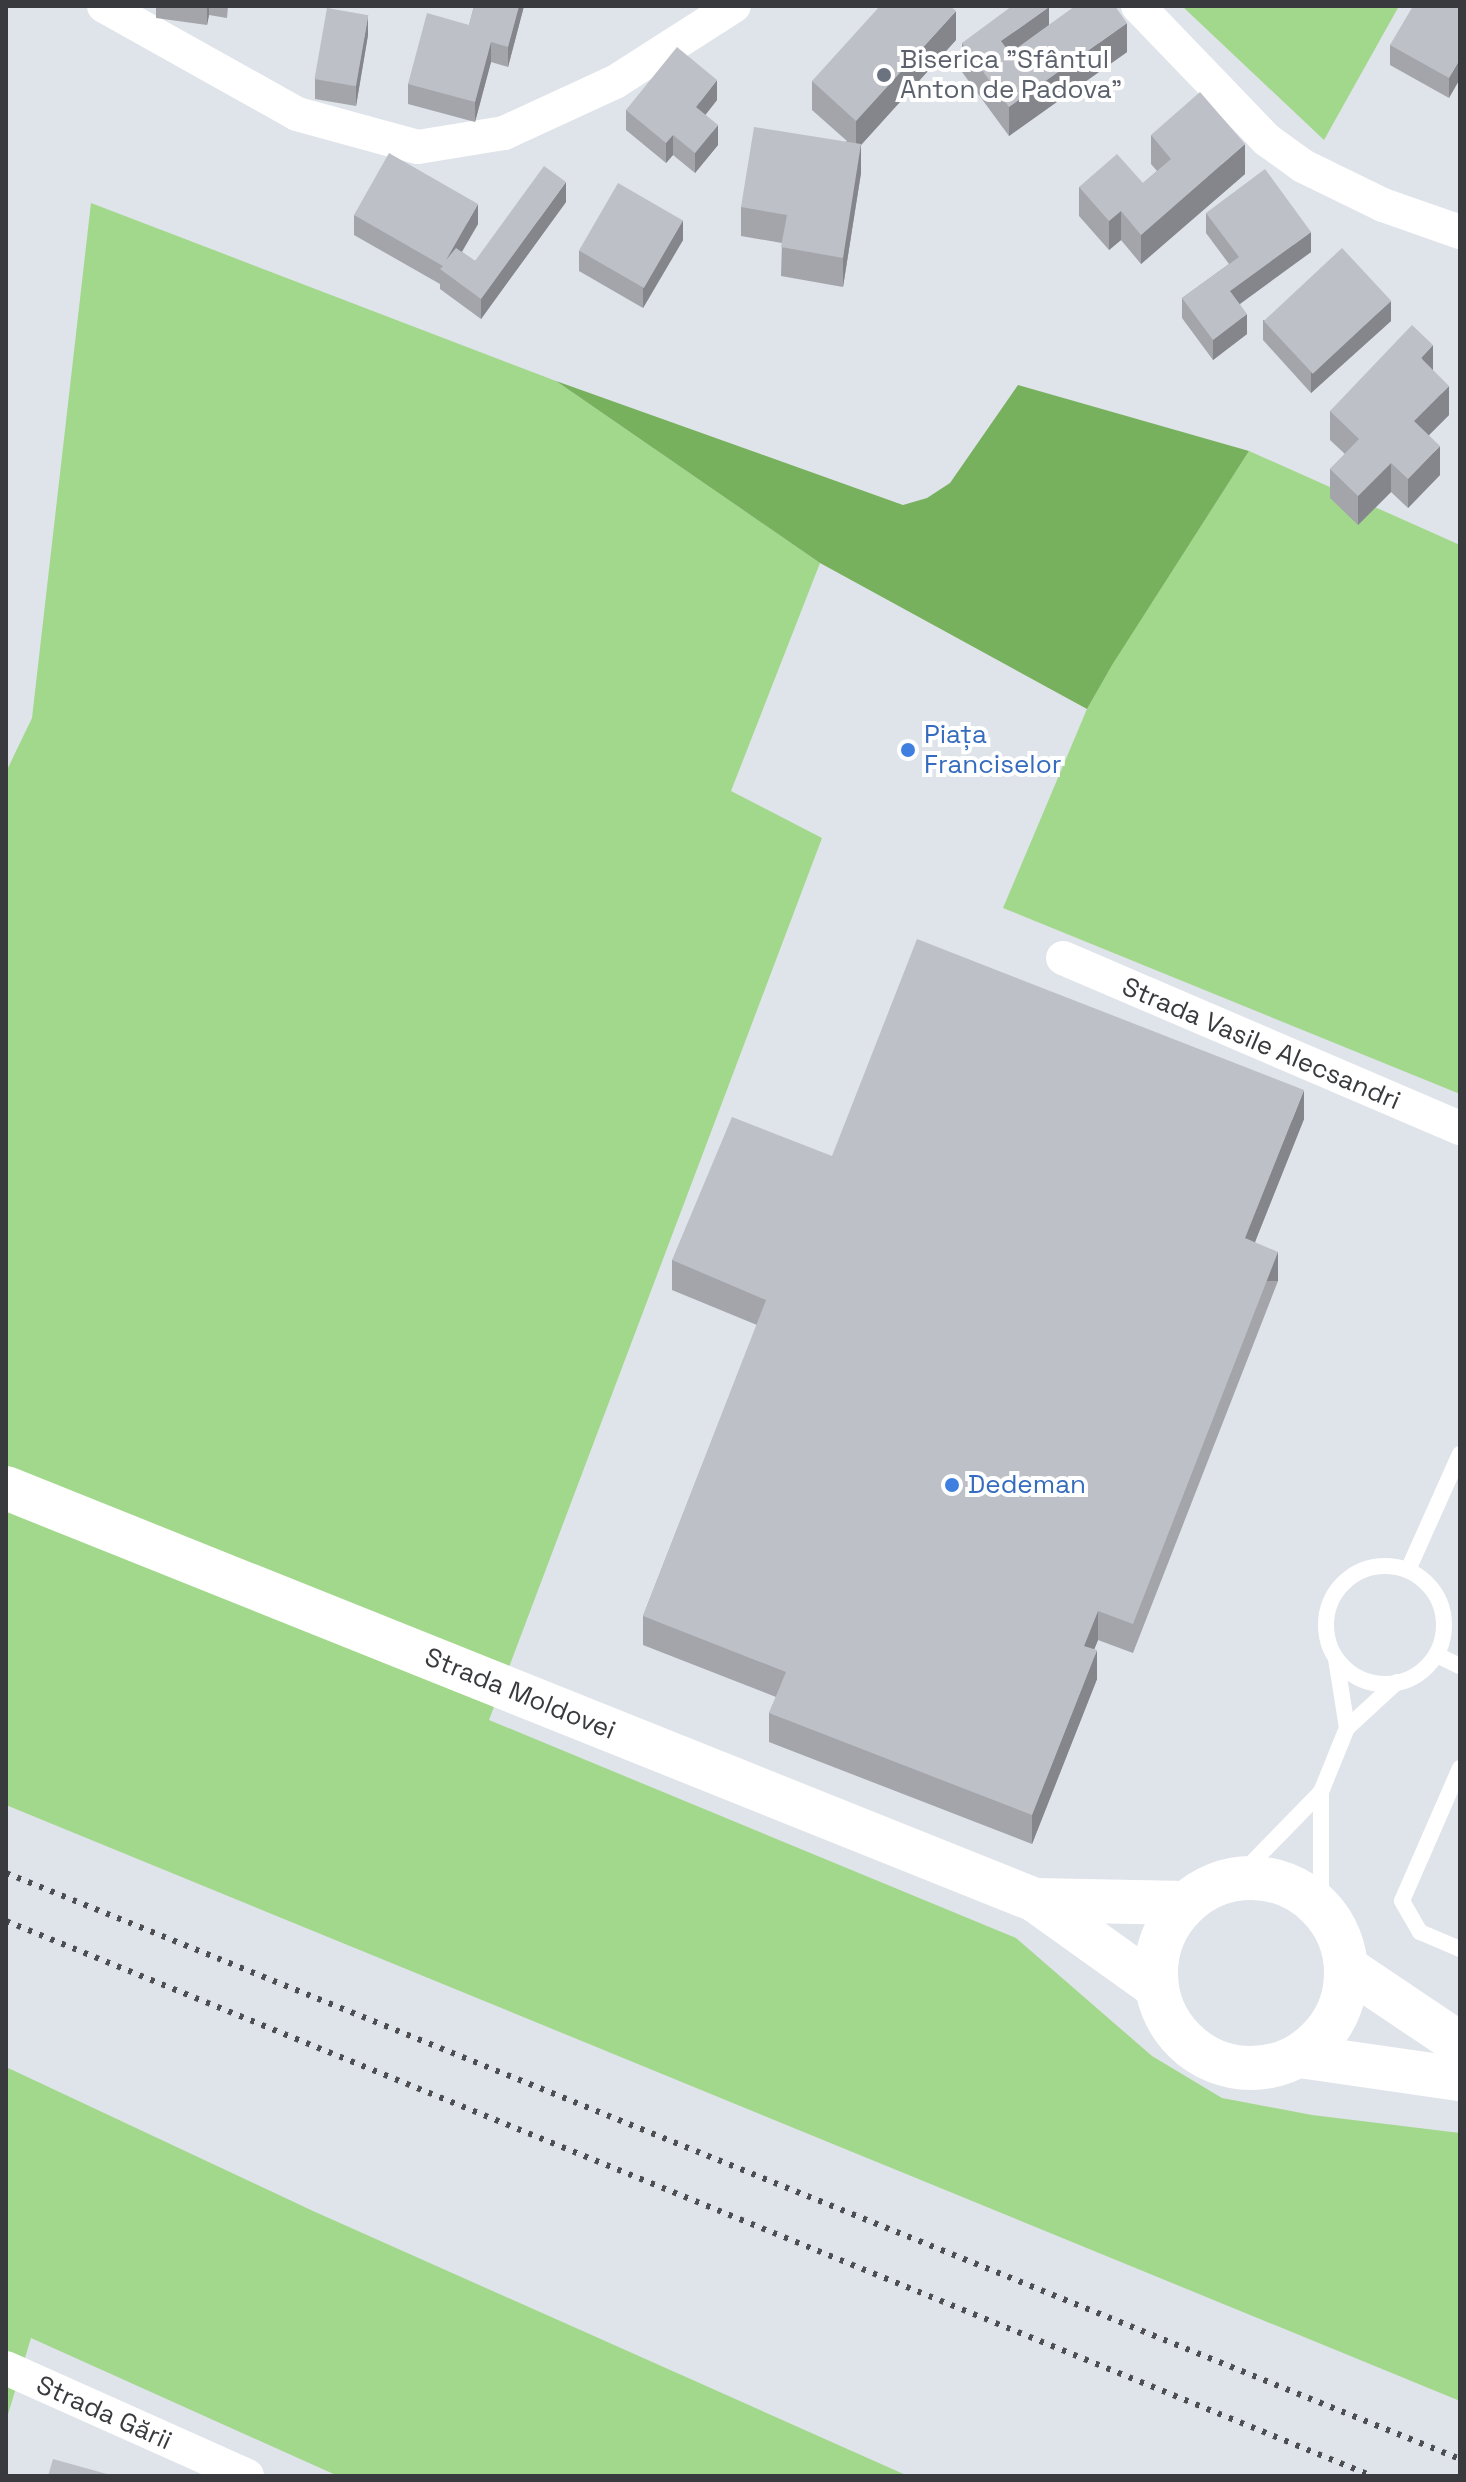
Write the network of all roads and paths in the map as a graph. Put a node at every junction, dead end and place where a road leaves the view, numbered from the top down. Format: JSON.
{"nodes":[{"id":1,"x":104,"y":6,"type":"edge"},
{"id":2,"x":734,"y":6,"type":"edge"},
{"id":3,"x":1138,"y":6,"type":"edge"},
{"id":4,"x":1460,"y":232,"type":"edge"},
{"id":5,"x":1063,"y":958,"type":"dead end"},
{"id":6,"x":1460,"y":1128,"type":"edge"},
{"id":7,"x":1460,"y":1454,"type":"edge"},
{"id":8,"x":6,"y":1488,"type":"edge"},
{"id":9,"x":1408,"y":1570,"type":"junction"},
{"id":10,"x":1437,"y":1655,"type":"junction"},
{"id":11,"x":1336,"y":1659,"type":"junction"},
{"id":12,"x":1460,"y":1666,"type":"edge"},
{"id":13,"x":1399,"y":1681,"type":"junction"},
{"id":14,"x":1347,"y":1728,"type":"junction"},
{"id":15,"x":1460,"y":1768,"type":"edge"},
{"id":16,"x":1321,"y":1792,"type":"junction"},
{"id":17,"x":1237,"y":1878,"type":"junction"},
{"id":18,"x":1035,"y":1900,"type":"junction"},
{"id":19,"x":1185,"y":1903,"type":"junction"},
{"id":20,"x":1321,"y":1909,"type":"junction"},
{"id":21,"x":1460,"y":1949,"type":"edge"},
{"id":22,"x":1347,"y":1968,"type":"junction"},
{"id":23,"x":1155,"y":1986,"type":"junction"},
{"id":24,"x":1460,"y":2044,"type":"edge"},
{"id":25,"x":1300,"y":2056,"type":"junction"},
{"id":26,"x":1460,"y":2079,"type":"edge"},
{"id":27,"x":6,"y":2368,"type":"edge"},
{"id":28,"x":247,"y":2476,"type":"edge"}],
"edges":[{"from":1,"to":2,"type":"street"},
{"from":3,"to":4,"type":"street"},
{"from":5,"to":6,"type":"street","name":"Strada Vasile Alecsandri"},
{"from":7,"to":9,"type":"lane"},
{"from":8,"to":18,"type":"main road","name":"Strada Moldovei"},
{"from":9,"to":10,"type":"lane"},
{"from":9,"to":11,"type":"lane"},
{"from":10,"to":12,"type":"lane"},
{"from":10,"to":13,"type":"lane"},
{"from":11,"to":13,"type":"lane"},
{"from":11,"to":14,"type":"lane"},
{"from":13,"to":14,"type":"lane"},
{"from":14,"to":16,"type":"lane"},
{"from":15,"to":21,"type":"lane"},
{"from":16,"to":17,"type":"lane"},
{"from":16,"to":20,"type":"lane"},
{"from":17,"to":19,"type":"main road"},
{"from":17,"to":20,"type":"main road"},
{"from":18,"to":19,"type":"main road","name":"Strada Moldovei"},
{"from":18,"to":23,"type":"main road","name":"Strada Moldovei"},
{"from":19,"to":23,"type":"main road"},
{"from":20,"to":22,"type":"main road"},
{"from":22,"to":24,"type":"main road"},
{"from":22,"to":25,"type":"main road"},
{"from":23,"to":25,"type":"main road"},
{"from":25,"to":26,"type":"main road"},
{"from":27,"to":28,"type":"street","name":"Strada Gării"}]}
